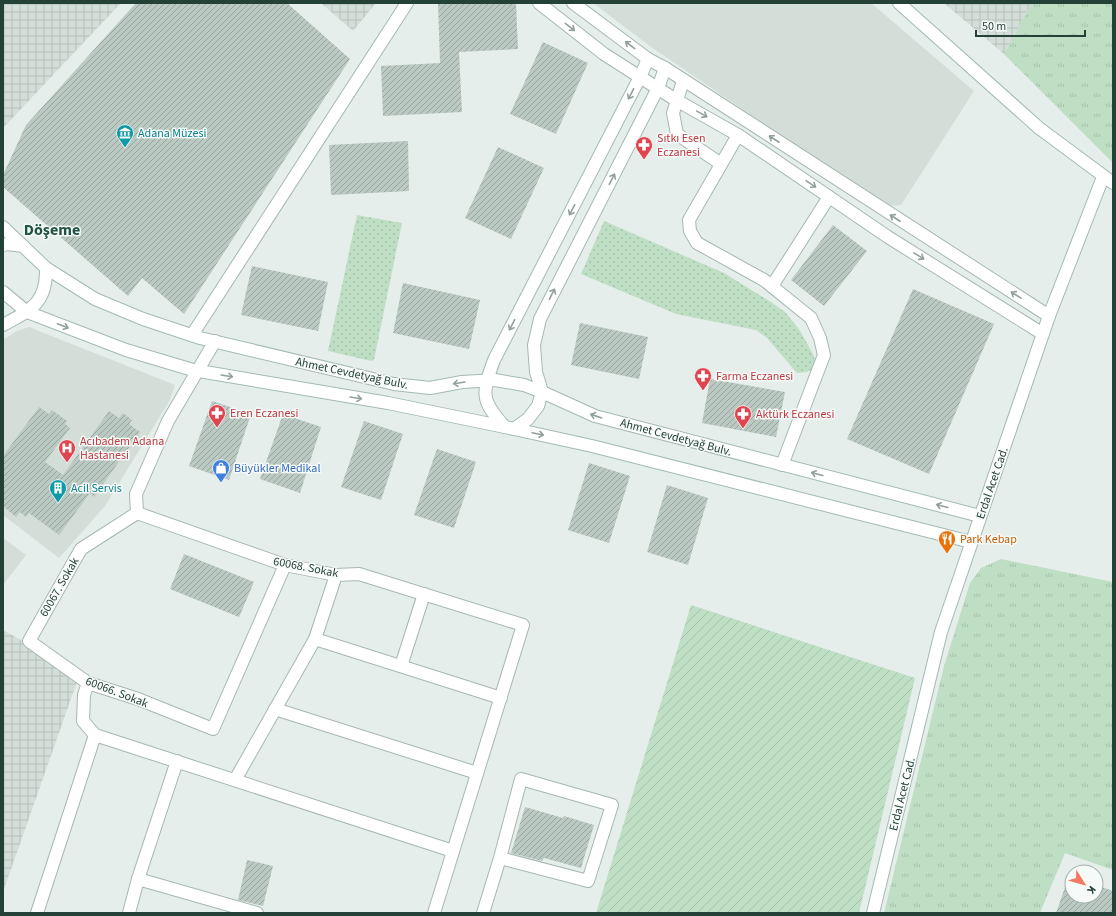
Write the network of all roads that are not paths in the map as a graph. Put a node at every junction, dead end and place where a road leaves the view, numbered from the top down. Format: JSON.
{"nodes":[{"id":1,"x":407,"y":3,"type":"edge"},
{"id":2,"x":540,"y":3,"type":"edge"},
{"id":3,"x":573,"y":3,"type":"edge"},
{"id":4,"x":899,"y":3,"type":"edge"},
{"id":5,"x":648,"y":59,"type":"junction"},
{"id":6,"x":665,"y":68,"type":"junction"},
{"id":7,"x":640,"y":77,"type":"junction"},
{"id":8,"x":683,"y":81,"type":"junction"},
{"id":9,"x":658,"y":88,"type":"junction"},
{"id":10,"x":676,"y":100,"type":"junction"},
{"id":11,"x":738,"y":135,"type":"junction"},
{"id":12,"x":721,"y":164,"type":"junction"},
{"id":13,"x":1108,"y":180,"type":"edge"},
{"id":14,"x":829,"y":197,"type":"junction"},
{"id":15,"x":3,"y":227,"type":"edge"},
{"id":16,"x":3,"y":245,"type":"edge"},
{"id":17,"x":23,"y":246,"type":"junction"},
{"id":18,"x":46,"y":268,"type":"junction"},
{"id":19,"x":772,"y":286,"type":"junction"},
{"id":20,"x":3,"y":292,"type":"edge"},
{"id":21,"x":27,"y":312,"type":"junction"},
{"id":22,"x":1049,"y":316,"type":"junction"},
{"id":23,"x":3,"y":325,"type":"edge"},
{"id":24,"x":1043,"y":334,"type":"junction"},
{"id":25,"x":192,"y":335,"type":"junction"},
{"id":26,"x":215,"y":341,"type":"junction"},
{"id":27,"x":197,"y":371,"type":"junction"},
{"id":28,"x":486,"y":381,"type":"junction"},
{"id":29,"x":542,"y":392,"type":"junction"},
{"id":30,"x":509,"y":428,"type":"junction"},
{"id":31,"x":782,"y":465,"type":"junction"},
{"id":32,"x":137,"y":513,"type":"junction"},
{"id":33,"x":980,"y":516,"type":"junction"},
{"id":34,"x":971,"y":542,"type":"junction"},
{"id":35,"x":285,"y":565,"type":"junction"},
{"id":36,"x":336,"y":575,"type":"junction"},
{"id":37,"x":424,"y":594,"type":"junction"},
{"id":38,"x":314,"y":639,"type":"junction"},
{"id":39,"x":29,"y":641,"type":"joint"},
{"id":40,"x":401,"y":666,"type":"junction"},
{"id":41,"x":88,"y":683,"type":"junction"},
{"id":42,"x":501,"y":698,"type":"junction"},
{"id":43,"x":275,"y":709,"type":"junction"},
{"id":44,"x":95,"y":735,"type":"junction"},
{"id":45,"x":177,"y":762,"type":"junction"},
{"id":46,"x":477,"y":773,"type":"junction"},
{"id":47,"x":235,"y":780,"type":"junction"},
{"id":48,"x":453,"y":851,"type":"junction"},
{"id":49,"x":500,"y":858,"type":"junction"},
{"id":50,"x":138,"y":879,"type":"junction"},
{"id":51,"x":244,"y":911,"type":"edge"},
{"id":52,"x":37,"y":913,"type":"edge"},
{"id":53,"x":129,"y":913,"type":"edge"},
{"id":54,"x":258,"y":913,"type":"edge"},
{"id":55,"x":434,"y":913,"type":"edge"},
{"id":56,"x":483,"y":913,"type":"edge"},
{"id":57,"x":873,"y":913,"type":"edge"}],
"edges":[{"from":1,"to":25,"type":"street"},
{"from":2,"to":7,"type":"street","one_way":true},
{"from":5,"to":3,"type":"street","one_way":true},
{"from":4,"to":13,"type":"street"},
{"from":5,"to":6,"type":"street"},
{"from":5,"to":7,"type":"street"},
{"from":6,"to":8,"type":"street"},
{"from":6,"to":9,"type":"street"},
{"from":7,"to":9,"type":"street"},
{"from":7,"to":28,"type":"street","one_way":true},
{"from":8,"to":10,"type":"street"},
{"from":22,"to":8,"type":"street","one_way":true},
{"from":9,"to":10,"type":"street"},
{"from":29,"to":9,"type":"street","one_way":true},
{"from":10,"to":11,"type":"street","one_way":true},
{"from":10,"to":12,"type":"street"},
{"from":11,"to":12,"type":"street"},
{"from":11,"to":14,"type":"street","one_way":true},
{"from":12,"to":19,"type":"street"},
{"from":13,"to":22,"type":"street","name":"Erdal Acet Cad."},
{"from":14,"to":19,"type":"street"},
{"from":14,"to":24,"type":"street","one_way":true},
{"from":15,"to":17,"type":"street","name":"Ahmet Cevdetyağ Bulv."},
{"from":16,"to":17,"type":"street"},
{"from":17,"to":18,"type":"street","name":"Ahmet Cevdetyağ Bulv."},
{"from":18,"to":21,"type":"street"},
{"from":18,"to":25,"type":"street","name":"Ahmet Cevdetyağ Bulv."},
{"from":19,"to":31,"type":"street"},
{"from":20,"to":21,"type":"street","name":"Ahmet Cevdetyağ Bulv."},
{"from":21,"to":23,"type":"street"},
{"from":21,"to":27,"type":"street","name":"Ahmet Cevdetyağ Bulv.","one_way":true},
{"from":22,"to":24,"type":"street","name":"Erdal Acet Cad."},
{"from":24,"to":33,"type":"street","name":"Erdal Acet Cad."},
{"from":25,"to":26,"type":"street","name":"Ahmet Cevdetyağ Bulv."},
{"from":26,"to":27,"type":"street"},
{"from":28,"to":26,"type":"street","name":"Ahmet Cevdetyağ Bulv.","one_way":true},
{"from":27,"to":30,"type":"street","name":"Ahmet Cevdetyağ Bulv.","one_way":true},
{"from":27,"to":32,"type":"street"},
{"from":28,"to":29,"type":"street","name":"Ahmet Cevdetyağ Bulv."},
{"from":28,"to":30,"type":"street"},
{"from":29,"to":30,"type":"street"},
{"from":31,"to":29,"type":"street","name":"Ahmet Cevdetyağ Bulv.","one_way":true},
{"from":30,"to":34,"type":"street","name":"Ahmet Cevdetyağ Bulv.","one_way":true},
{"from":33,"to":31,"type":"street","name":"Ahmet Cevdetyağ Bulv.","one_way":true},
{"from":32,"to":35,"type":"street","name":"60068. Sokak"},
{"from":32,"to":39,"type":"street","name":"60067. Sokak"},
{"from":33,"to":34,"type":"street","name":"Erdal Acet Cad."},
{"from":34,"to":57,"type":"street","name":"Erdal Acet Cad."},
{"from":35,"to":36,"type":"street","name":"60068. Sokak"},
{"from":35,"to":41,"type":"street","name":"60066. Sokak"},
{"from":36,"to":37,"type":"street","name":"60068. Sokak"},
{"from":36,"to":38,"type":"street"},
{"from":37,"to":40,"type":"street"},
{"from":37,"to":42,"type":"street","name":"60068. Sokak"},
{"from":38,"to":40,"type":"street"},
{"from":38,"to":43,"type":"street"},
{"from":39,"to":41,"type":"street","name":"60066. Sokak"},
{"from":40,"to":42,"type":"street"},
{"from":41,"to":44,"type":"street"},
{"from":42,"to":46,"type":"street"},
{"from":43,"to":46,"type":"street"},
{"from":43,"to":47,"type":"street"},
{"from":44,"to":45,"type":"street"},
{"from":44,"to":52,"type":"street"},
{"from":45,"to":47,"type":"street"},
{"from":45,"to":50,"type":"street"},
{"from":46,"to":48,"type":"street"},
{"from":47,"to":48,"type":"street"},
{"from":48,"to":55,"type":"street"},
{"from":49,"to":49,"type":"street"},
{"from":49,"to":56,"type":"street"},
{"from":50,"to":51,"type":"street"},
{"from":50,"to":53,"type":"street"},
{"from":51,"to":54,"type":"street"}]}
